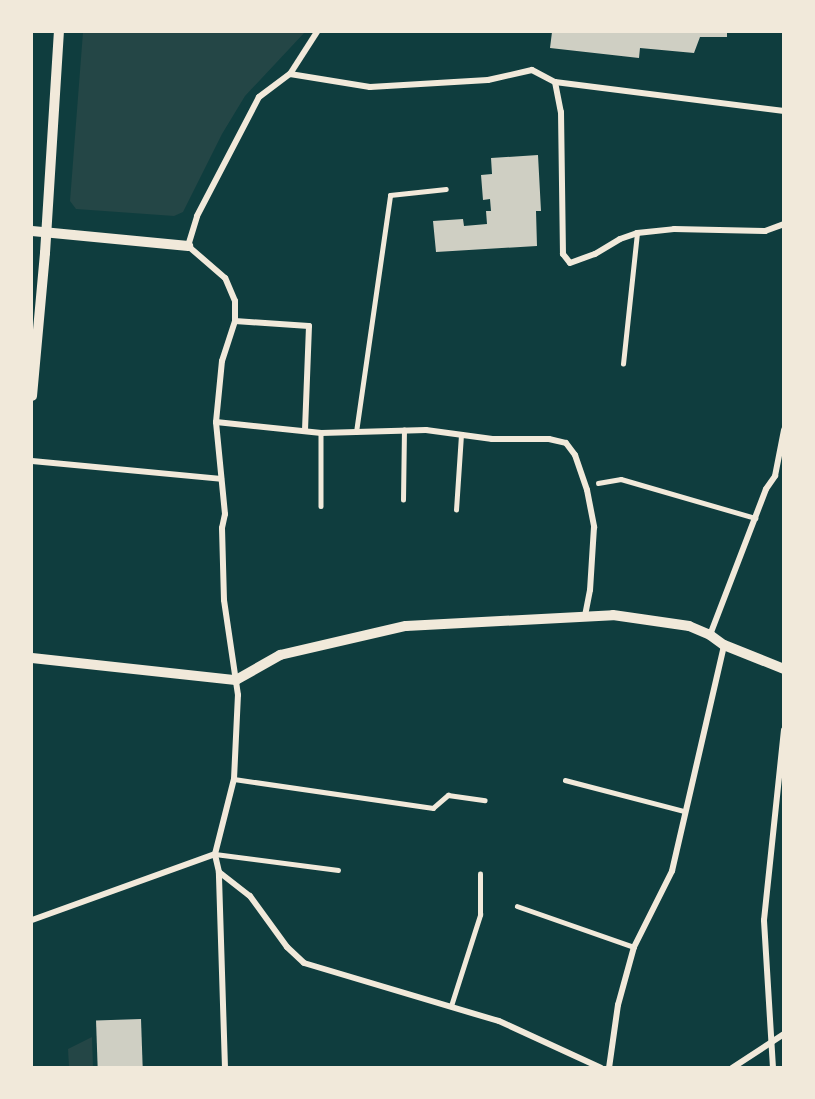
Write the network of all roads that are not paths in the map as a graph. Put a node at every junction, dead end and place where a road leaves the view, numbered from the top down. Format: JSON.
{"nodes":[{"id":1,"x":59,"y":32,"type":"edge"},
{"id":2,"x":317,"y":32,"type":"edge"},
{"id":3,"x":290,"y":74,"type":"junction"},
{"id":4,"x":555,"y":82,"type":"junction"},
{"id":5,"x":783,"y":111,"type":"edge"},
{"id":6,"x":446,"y":189,"type":"dead end"},
{"id":7,"x":783,"y":224,"type":"edge"},
{"id":8,"x":32,"y":231,"type":"edge"},
{"id":9,"x":46,"y":232,"type":"junction"},
{"id":10,"x":638,"y":233,"type":"junction"},
{"id":11,"x":188,"y":246,"type":"junction"},
{"id":12,"x":235,"y":321,"type":"junction"},
{"id":13,"x":622,"y":364,"type":"dead end"},
{"id":14,"x":32,"y":396,"type":"edge"},
{"id":15,"x":216,"y":422,"type":"junction"},
{"id":16,"x":404,"y":430,"type":"junction"},
{"id":17,"x":783,"y":430,"type":"edge"},
{"id":18,"x":305,"y":431,"type":"junction"},
{"id":19,"x":356,"y":432,"type":"junction"},
{"id":20,"x":321,"y":433,"type":"junction"},
{"id":21,"x":461,"y":435,"type":"junction"},
{"id":22,"x":32,"y":461,"type":"edge"},
{"id":23,"x":221,"y":479,"type":"junction"},
{"id":24,"x":597,"y":483,"type":"dead end"},
{"id":25,"x":403,"y":500,"type":"dead end"},
{"id":26,"x":321,"y":506,"type":"dead end"},
{"id":27,"x":456,"y":510,"type":"dead end"},
{"id":28,"x":755,"y":518,"type":"junction"},
{"id":29,"x":585,"y":616,"type":"junction"},
{"id":30,"x":710,"y":635,"type":"junction"},
{"id":31,"x":724,"y":645,"type":"junction"},
{"id":32,"x":32,"y":658,"type":"edge"},
{"id":33,"x":783,"y":669,"type":"edge"},
{"id":34,"x":236,"y":680,"type":"junction"},
{"id":35,"x":783,"y":730,"type":"edge"},
{"id":36,"x":234,"y":779,"type":"junction"},
{"id":37,"x":565,"y":780,"type":"dead end"},
{"id":38,"x":485,"y":800,"type":"dead end"},
{"id":39,"x":684,"y":811,"type":"junction"},
{"id":40,"x":215,"y":854,"type":"junction"},
{"id":41,"x":338,"y":870,"type":"dead end"},
{"id":42,"x":219,"y":872,"type":"junction"},
{"id":43,"x":480,"y":874,"type":"dead end"},
{"id":44,"x":518,"y":906,"type":"dead end"},
{"id":45,"x":32,"y":920,"type":"edge"},
{"id":46,"x":634,"y":947,"type":"junction"},
{"id":47,"x":451,"y":1006,"type":"junction"},
{"id":48,"x":783,"y":1034,"type":"edge"},
{"id":49,"x":772,"y":1040,"type":"junction"},
{"id":50,"x":225,"y":1068,"type":"edge"},
{"id":51,"x":602,"y":1068,"type":"edge"},
{"id":52,"x":609,"y":1068,"type":"edge"},
{"id":53,"x":732,"y":1068,"type":"edge"},
{"id":54,"x":773,"y":1068,"type":"edge"}],
"edges":[{"from":1,"to":9,"type":"street"},
{"from":2,"to":3,"type":"street"},
{"from":3,"to":4,"type":"street"},
{"from":3,"to":11,"type":"street"},
{"from":4,"to":5,"type":"street"},
{"from":4,"to":10,"type":"street"},
{"from":6,"to":19,"type":"lane"},
{"from":7,"to":10,"type":"street"},
{"from":8,"to":9,"type":"street"},
{"from":9,"to":11,"type":"street"},
{"from":9,"to":14,"type":"street"},
{"from":10,"to":13,"type":"lane"},
{"from":11,"to":12,"type":"street"},
{"from":12,"to":15,"type":"street"},
{"from":12,"to":18,"type":"street"},
{"from":15,"to":18,"type":"street"},
{"from":15,"to":23,"type":"street"},
{"from":16,"to":19,"type":"street"},
{"from":16,"to":21,"type":"street"},
{"from":16,"to":25,"type":"lane"},
{"from":17,"to":28,"type":"street"},
{"from":18,"to":20,"type":"street"},
{"from":19,"to":20,"type":"street"},
{"from":20,"to":26,"type":"lane"},
{"from":21,"to":27,"type":"lane"},
{"from":21,"to":29,"type":"street"},
{"from":22,"to":23,"type":"street"},
{"from":23,"to":34,"type":"street"},
{"from":24,"to":28,"type":"lane"},
{"from":28,"to":30,"type":"street"},
{"from":29,"to":30,"type":"street"},
{"from":29,"to":34,"type":"street"},
{"from":30,"to":31,"type":"street"},
{"from":31,"to":33,"type":"street"},
{"from":31,"to":39,"type":"street"},
{"from":32,"to":34,"type":"street"},
{"from":34,"to":36,"type":"street"},
{"from":35,"to":49,"type":"street"},
{"from":36,"to":38,"type":"lane"},
{"from":36,"to":40,"type":"street"},
{"from":37,"to":39,"type":"lane"},
{"from":39,"to":46,"type":"street"},
{"from":40,"to":41,"type":"lane"},
{"from":40,"to":42,"type":"street"},
{"from":40,"to":45,"type":"street"},
{"from":42,"to":47,"type":"street"},
{"from":42,"to":50,"type":"street"},
{"from":43,"to":47,"type":"lane"},
{"from":44,"to":46,"type":"lane"},
{"from":46,"to":52,"type":"street"},
{"from":47,"to":51,"type":"street"},
{"from":48,"to":49,"type":"street"},
{"from":49,"to":53,"type":"street"},
{"from":49,"to":54,"type":"street"}]}
